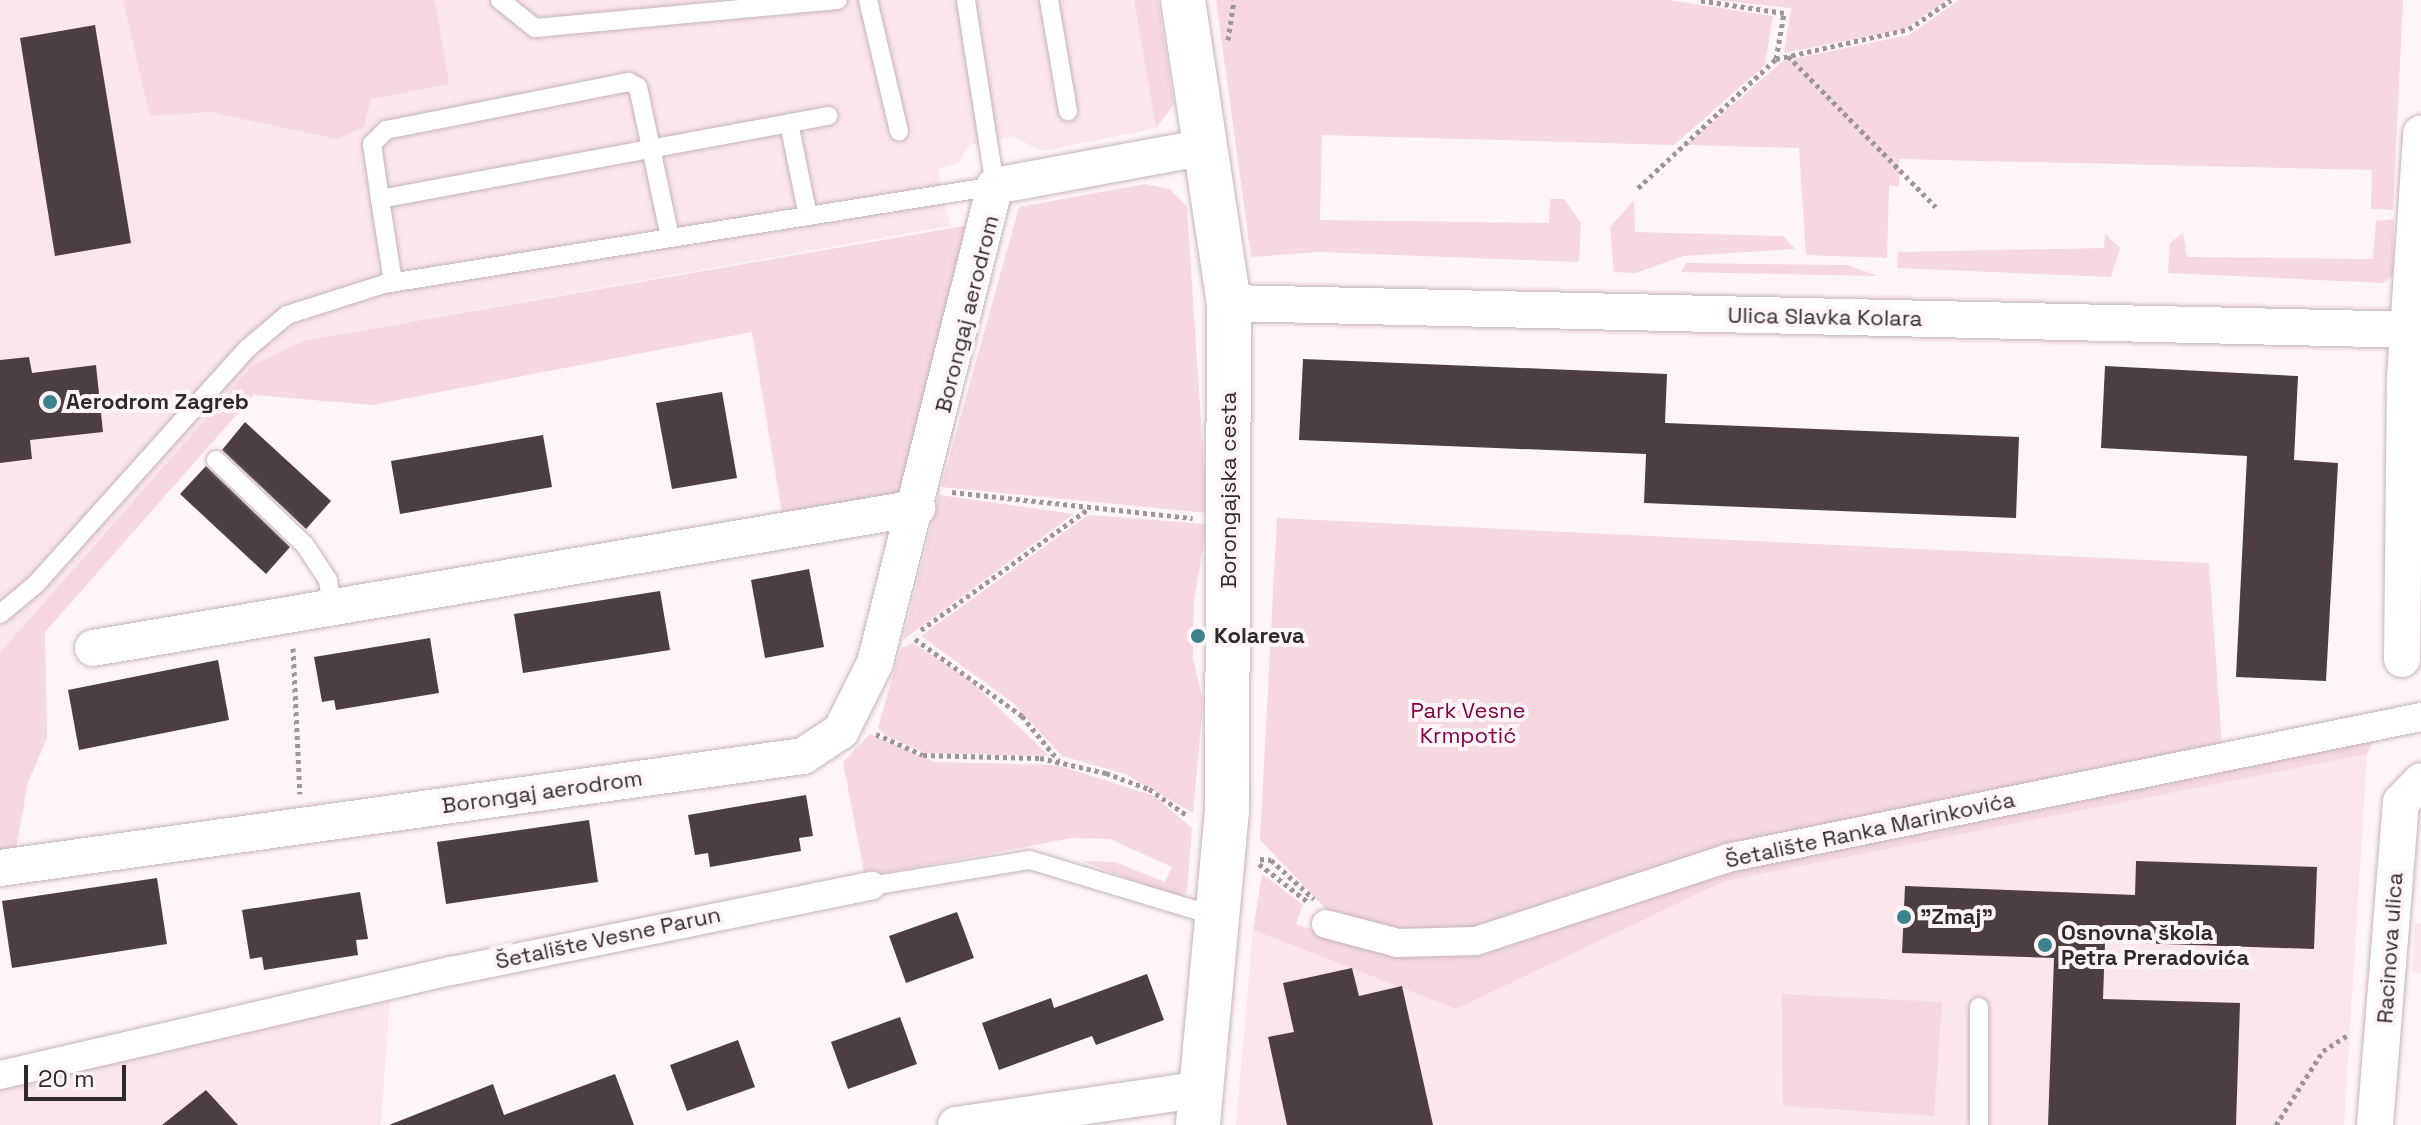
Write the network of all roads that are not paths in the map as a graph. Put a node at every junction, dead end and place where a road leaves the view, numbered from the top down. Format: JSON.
{"nodes":[{"id":1,"x":500,"y":0,"type":"edge"},
{"id":2,"x":838,"y":0,"type":"edge"},
{"id":3,"x":868,"y":0,"type":"edge"},
{"id":4,"x":966,"y":0,"type":"edge"},
{"id":5,"x":1049,"y":0,"type":"edge"},
{"id":6,"x":1183,"y":0,"type":"edge"},
{"id":7,"x":1068,"y":111,"type":"dead end"},
{"id":8,"x":828,"y":116,"type":"dead end"},
{"id":9,"x":789,"y":123,"type":"junction"},
{"id":10,"x":899,"y":131,"type":"dead end"},
{"id":11,"x":2421,"y":134,"type":"edge"},
{"id":12,"x":1205,"y":147,"type":"junction"},
{"id":13,"x":652,"y":149,"type":"junction"},
{"id":14,"x":995,"y":186,"type":"junction"},
{"id":15,"x":380,"y":199,"type":"junction"},
{"id":16,"x":808,"y":216,"type":"junction"},
{"id":17,"x":670,"y":238,"type":"junction"},
{"id":18,"x":393,"y":282,"type":"junction"},
{"id":19,"x":1229,"y":303,"type":"junction"},
{"id":20,"x":2414,"y":331,"type":"edge"},
{"id":21,"x":216,"y":460,"type":"dead end"},
{"id":22,"x":921,"y":496,"type":"junction"},
{"id":23,"x":332,"y":608,"type":"junction"},
{"id":24,"x":0,"y":614,"type":"edge"},
{"id":25,"x":93,"y":648,"type":"dead end"},
{"id":26,"x":2402,"y":659,"type":"dead end"},
{"id":27,"x":2421,"y":717,"type":"edge"},
{"id":28,"x":2421,"y":781,"type":"edge"},
{"id":29,"x":0,"y":868,"type":"edge"},
{"id":30,"x":871,"y":886,"type":"joint"},
{"id":31,"x":1216,"y":916,"type":"junction"},
{"id":32,"x":1321,"y":918,"type":"road end"},
{"id":33,"x":1979,"y":1007,"type":"dead end"},
{"id":34,"x":0,"y":1075,"type":"edge"},
{"id":35,"x":1200,"y":1107,"type":"edge"},
{"id":36,"x":956,"y":1125,"type":"edge"},
{"id":37,"x":1979,"y":1125,"type":"edge"},
{"id":38,"x":2375,"y":1125,"type":"edge"}],
"edges":[{"from":1,"to":2,"type":"lane"},
{"from":3,"to":10,"type":"lane"},
{"from":4,"to":14,"type":"lane"},
{"from":5,"to":7,"type":"lane"},
{"from":6,"to":12,"type":"street","name":"Borongajska cesta"},
{"from":8,"to":9,"type":"lane"},
{"from":9,"to":13,"type":"lane"},
{"from":9,"to":16,"type":"lane"},
{"from":11,"to":20,"type":"street"},
{"from":12,"to":14,"type":"street","name":"Borongaj aerodrom"},
{"from":12,"to":19,"type":"street","name":"Borongajska cesta"},
{"from":13,"to":15,"type":"lane"},
{"from":13,"to":15,"type":"lane"},
{"from":13,"to":17,"type":"lane"},
{"from":14,"to":16,"type":"lane"},
{"from":14,"to":22,"type":"street","name":"Borongaj aerodrom"},
{"from":15,"to":18,"type":"lane"},
{"from":16,"to":17,"type":"lane"},
{"from":17,"to":18,"type":"lane"},
{"from":18,"to":24,"type":"lane"},
{"from":19,"to":20,"type":"street","name":"Ulica Slavka Kolara"},
{"from":19,"to":31,"type":"street","name":"Borongajska cesta"},
{"from":20,"to":26,"type":"street"},
{"from":21,"to":23,"type":"lane"},
{"from":22,"to":23,"type":"street"},
{"from":22,"to":29,"type":"street","name":"Borongaj aerodrom"},
{"from":23,"to":25,"type":"street"},
{"from":27,"to":32,"type":"street","name":"Šetalište Ranka Marinkovića"},
{"from":28,"to":38,"type":"street","name":"Racinova ulica"},
{"from":30,"to":31,"type":"lane","name":"Šetalište Vesne Parun"},
{"from":30,"to":34,"type":"street","name":"Šetalište Vesne Parun"},
{"from":31,"to":35,"type":"street","name":"Borongajska cesta"},
{"from":33,"to":37,"type":"lane"},
{"from":35,"to":36,"type":"street"}]}
